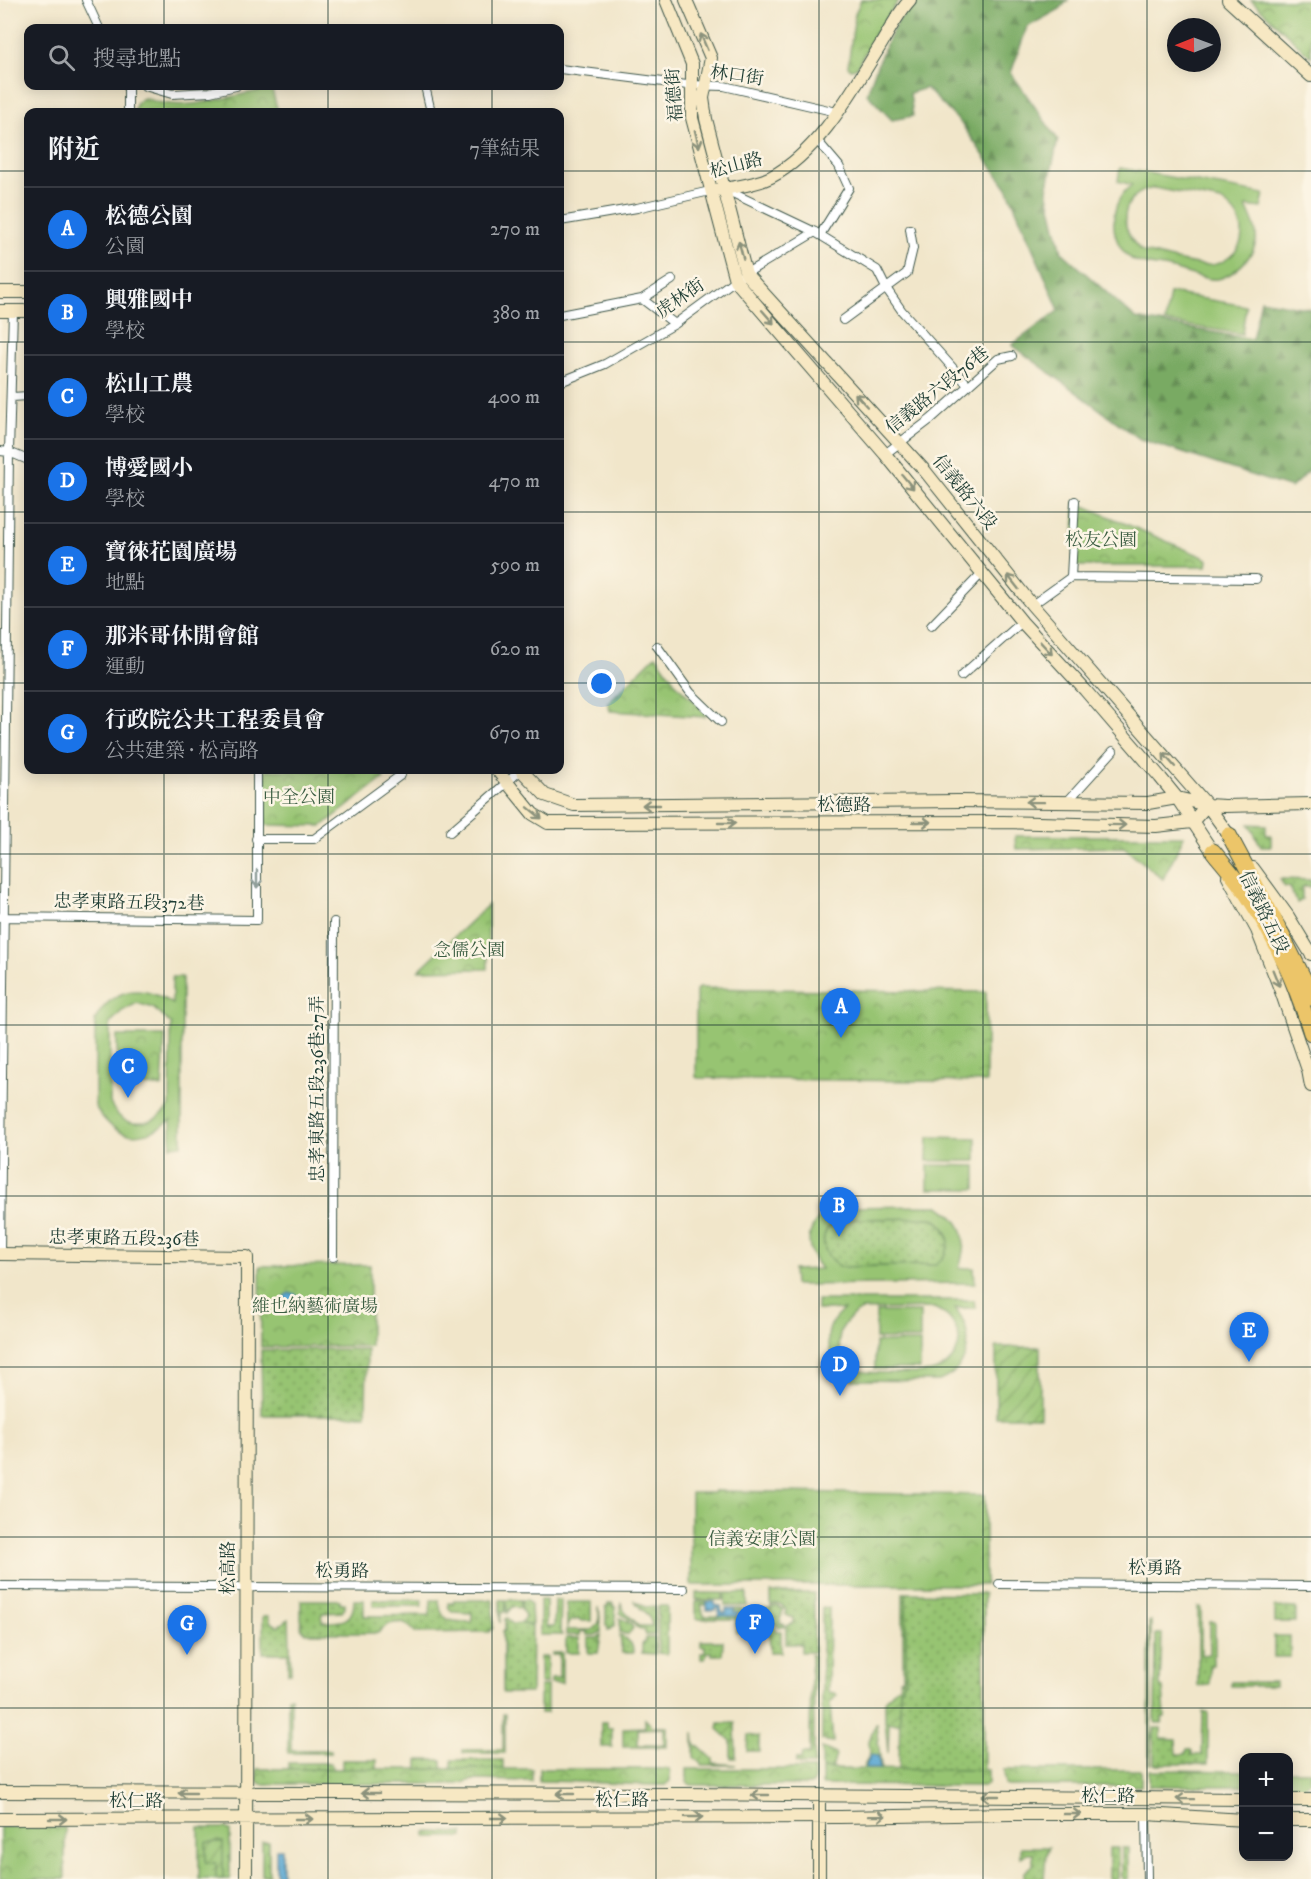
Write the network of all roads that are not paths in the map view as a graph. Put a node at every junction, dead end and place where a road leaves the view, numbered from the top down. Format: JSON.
{"nodes":[{"id":1,"x":86,"y":0,"type":"edge"},
{"id":2,"x":666,"y":0,"type":"edge"},
{"id":3,"x":686,"y":0,"type":"edge"},
{"id":4,"x":910,"y":0,"type":"edge"},
{"id":5,"x":1228,"y":0,"type":"edge"},
{"id":6,"x":97,"y":24,"type":"edge"},
{"id":7,"x":564,"y":69,"type":"edge"},
{"id":8,"x":1311,"y":76,"type":"edge"},
{"id":9,"x":699,"y":86,"type":"junction"},
{"id":10,"x":128,"y":90,"type":"edge"},
{"id":11,"x":158,"y":90,"type":"edge"},
{"id":12,"x":219,"y":90,"type":"edge"},
{"id":13,"x":426,"y":90,"type":"edge"},
{"id":14,"x":128,"y":108,"type":"edge"},
{"id":15,"x":430,"y":108,"type":"edge"},
{"id":16,"x":837,"y":112,"type":"junction"},
{"id":17,"x":816,"y":139,"type":"junction"},
{"id":18,"x":724,"y":189,"type":"junction"},
{"id":19,"x":710,"y":191,"type":"junction"},
{"id":20,"x":564,"y":220,"type":"edge"},
{"id":21,"x":910,"y":229,"type":"dead end"},
{"id":22,"x":817,"y":234,"type":"junction"},
{"id":23,"x":741,"y":277,"type":"junction"},
{"id":24,"x":672,"y":280,"type":"dead end"},
{"id":25,"x":886,"y":288,"type":"junction"},
{"id":26,"x":0,"y":292,"type":"edge"},
{"id":27,"x":24,"y":292,"type":"edge"},
{"id":28,"x":642,"y":299,"type":"junction"},
{"id":29,"x":6,"y":311,"type":"edge"},
{"id":30,"x":24,"y":311,"type":"edge"},
{"id":31,"x":564,"y":314,"type":"edge"},
{"id":32,"x":843,"y":320,"type":"dead end"},
{"id":33,"x":675,"y":324,"type":"junction"},
{"id":34,"x":1012,"y":356,"type":"dead end"},
{"id":35,"x":564,"y":380,"type":"edge"},
{"id":36,"x":968,"y":385,"type":"junction"},
{"id":37,"x":24,"y":396,"type":"edge"},
{"id":38,"x":12,"y":397,"type":"junction"},
{"id":39,"x":900,"y":443,"type":"junction"},
{"id":40,"x":4,"y":452,"type":"edge"},
{"id":41,"x":885,"y":454,"type":"junction"},
{"id":42,"x":24,"y":458,"type":"edge"},
{"id":43,"x":1075,"y":501,"type":"dead end"},
{"id":44,"x":983,"y":573,"type":"junction"},
{"id":45,"x":1071,"y":577,"type":"junction"},
{"id":46,"x":1256,"y":579,"type":"dead end"},
{"id":47,"x":1032,"y":605,"type":"junction"},
{"id":48,"x":1022,"y":622,"type":"junction"},
{"id":49,"x":931,"y":626,"type":"dead end"},
{"id":50,"x":657,"y":646,"type":"dead end"},
{"id":51,"x":961,"y":676,"type":"dead end"},
{"id":52,"x":3,"y":694,"type":"edge"},
{"id":53,"x":721,"y":722,"type":"dead end"},
{"id":54,"x":1113,"y":751,"type":"dead end"},
{"id":55,"x":257,"y":774,"type":"edge"},
{"id":56,"x":500,"y":774,"type":"edge"},
{"id":57,"x":516,"y":774,"type":"edge"},
{"id":58,"x":525,"y":774,"type":"edge"},
{"id":59,"x":401,"y":775,"type":"dead end"},
{"id":60,"x":507,"y":782,"type":"junction"},
{"id":61,"x":1177,"y":798,"type":"junction"},
{"id":62,"x":1066,"y":802,"type":"junction"},
{"id":63,"x":1311,"y":804,"type":"edge"},
{"id":64,"x":1207,"y":805,"type":"junction"},
{"id":65,"x":1192,"y":822,"type":"junction"},
{"id":66,"x":450,"y":832,"type":"dead end"},
{"id":67,"x":1228,"y":835,"type":"junction"},
{"id":68,"x":256,"y":839,"type":"junction"},
{"id":69,"x":1213,"y":851,"type":"junction"},
{"id":70,"x":2,"y":917,"type":"edge"},
{"id":71,"x":334,"y":922,"type":"dead end"},
{"id":72,"x":1311,"y":954,"type":"edge"},
{"id":73,"x":1311,"y":998,"type":"edge"},
{"id":74,"x":1311,"y":1033,"type":"edge"},
{"id":75,"x":1311,"y":1086,"type":"edge"},
{"id":76,"x":0,"y":1254,"type":"edge"},
{"id":77,"x":247,"y":1257,"type":"joint"},
{"id":78,"x":333,"y":1257,"type":"dead end"},
{"id":79,"x":999,"y":1584,"type":"dead end"},
{"id":80,"x":0,"y":1586,"type":"edge"},
{"id":81,"x":1311,"y":1586,"type":"edge"},
{"id":82,"x":246,"y":1587,"type":"junction"},
{"id":83,"x":684,"y":1589,"type":"dead end"},
{"id":84,"x":0,"y":1792,"type":"edge"},
{"id":85,"x":246,"y":1793,"type":"junction"},
{"id":86,"x":819,"y":1795,"type":"junction"},
{"id":87,"x":1239,"y":1799,"type":"edge"},
{"id":88,"x":1293,"y":1800,"type":"edge"},
{"id":89,"x":1311,"y":1800,"type":"edge"},
{"id":90,"x":1146,"y":1814,"type":"junction"},
{"id":91,"x":819,"y":1817,"type":"junction"},
{"id":92,"x":0,"y":1819,"type":"edge"},
{"id":93,"x":246,"y":1819,"type":"junction"},
{"id":94,"x":1239,"y":1820,"type":"edge"},
{"id":95,"x":1293,"y":1820,"type":"edge"},
{"id":96,"x":1311,"y":1820,"type":"edge"},
{"id":97,"x":246,"y":1879,"type":"edge"},
{"id":98,"x":819,"y":1879,"type":"edge"},
{"id":99,"x":1148,"y":1879,"type":"edge"}],
"edges":[{"from":1,"to":6,"type":"street"},
{"from":2,"to":9,"type":"street","name":"福德街"},
{"from":9,"to":3,"type":"street","name":"福德街","one_way":true},
{"from":4,"to":16,"type":"street","name":"松山路"},
{"from":5,"to":8,"type":"street"},
{"from":7,"to":9,"type":"street","name":"林口街"},
{"from":9,"to":16,"type":"street","name":"林口街"},
{"from":9,"to":18,"type":"street","name":"福德街"},
{"from":9,"to":19,"type":"street","name":"福德街","one_way":true},
{"from":10,"to":14,"type":"street"},
{"from":11,"to":12,"type":"street"},
{"from":13,"to":15,"type":"street"},
{"from":16,"to":17,"type":"street","name":"松山路"},
{"from":17,"to":18,"type":"street","name":"松山路"},
{"from":17,"to":22,"type":"street"},
{"from":18,"to":19,"type":"street","name":"松山路"},
{"from":18,"to":22,"type":"street"},
{"from":23,"to":18,"type":"street","name":"信義路六段","one_way":true},
{"from":19,"to":20,"type":"street","name":"松山路"},
{"from":19,"to":23,"type":"street","name":"信義路六段"},
{"from":21,"to":25,"type":"street"},
{"from":22,"to":23,"type":"street","name":"虎林街"},
{"from":22,"to":25,"type":"street"},
{"from":23,"to":33,"type":"street","name":"虎林街"},
{"from":39,"to":23,"type":"street","name":"信義路六段","one_way":true},
{"from":23,"to":41,"type":"street","name":"信義路六段","one_way":true},
{"from":24,"to":28,"type":"street"},
{"from":25,"to":32,"type":"street"},
{"from":25,"to":36,"type":"street"},
{"from":26,"to":27,"type":"street"},
{"from":28,"to":31,"type":"street"},
{"from":28,"to":33,"type":"street"},
{"from":29,"to":30,"type":"street"},
{"from":29,"to":38,"type":"street"},
{"from":33,"to":35,"type":"street","name":"虎林街"},
{"from":34,"to":36,"type":"street","name":"信義路六段76巷"},
{"from":36,"to":39,"type":"street","name":"信義路六段76巷"},
{"from":37,"to":38,"type":"street"},
{"from":38,"to":40,"type":"street"},
{"from":39,"to":41,"type":"street","name":"信義路六段76巷"},
{"from":47,"to":39,"type":"street","name":"信義路六段","one_way":true},
{"from":40,"to":42,"type":"street"},
{"from":40,"to":52,"type":"street"},
{"from":41,"to":44,"type":"street","name":"信義路六段","one_way":true},
{"from":43,"to":45,"type":"street"},
{"from":44,"to":48,"type":"street","name":"信義路六段"},
{"from":44,"to":49,"type":"street"},
{"from":45,"to":46,"type":"street"},
{"from":45,"to":47,"type":"street"},
{"from":64,"to":47,"type":"street","name":"信義路六段","one_way":true},
{"from":48,"to":51,"type":"street"},
{"from":48,"to":61,"type":"street","name":"信義路六段","one_way":true},
{"from":50,"to":53,"type":"street"},
{"from":52,"to":70,"type":"street"},
{"from":54,"to":62,"type":"street"},
{"from":55,"to":68,"type":"street"},
{"from":56,"to":60,"type":"street","name":"松德路"},
{"from":57,"to":60,"type":"street"},
{"from":62,"to":58,"type":"street","name":"松德路","one_way":true},
{"from":59,"to":68,"type":"street"},
{"from":60,"to":65,"type":"street","name":"松德路","one_way":true},
{"from":60,"to":66,"type":"street"},
{"from":61,"to":62,"type":"street","name":"松德路"},
{"from":61,"to":64,"type":"street","name":"松德路"},
{"from":61,"to":65,"type":"street","name":"信義路五段"},
{"from":63,"to":64,"type":"street","name":"松德路"},
{"from":64,"to":65,"type":"street"},
{"from":64,"to":67,"type":"street","name":"信義路五段"},
{"from":65,"to":69,"type":"street","name":"信義路五段"},
{"from":67,"to":72,"type":"street","name":"信義路五段"},
{"from":67,"to":73,"type":"highway"},
{"from":68,"to":70,"type":"street","name":"忠孝東路五段372巷","one_way":true},
{"from":69,"to":74,"type":"highway"},
{"from":69,"to":75,"type":"street","name":"信義路五段","one_way":true},
{"from":70,"to":76,"type":"street"},
{"from":71,"to":78,"type":"street","name":"忠孝東路五段236巷27弄"},
{"from":76,"to":77,"type":"street","name":"忠孝東路五段236巷"},
{"from":77,"to":82,"type":"street","name":"松高路"},
{"from":79,"to":81,"type":"street","name":"松勇路"},
{"from":80,"to":82,"type":"street","name":"松勇路"},
{"from":82,"to":83,"type":"street","name":"松勇路"},
{"from":82,"to":85,"type":"street","name":"松高路"},
{"from":85,"to":84,"type":"street","name":"松仁路","one_way":true},
{"from":86,"to":85,"type":"street","name":"松仁路","one_way":true},
{"from":85,"to":93,"type":"street","name":"松高路"},
{"from":87,"to":86,"type":"street","name":"松仁路","one_way":true},
{"from":86,"to":91,"type":"street"},
{"from":88,"to":89,"type":"street"},
{"from":91,"to":90,"type":"street","name":"松仁路","one_way":true},
{"from":90,"to":94,"type":"street","name":"松仁路"},
{"from":90,"to":99,"type":"street"},
{"from":93,"to":91,"type":"street","name":"松仁路","one_way":true},
{"from":91,"to":98,"type":"street"},
{"from":92,"to":93,"type":"street","name":"松仁路","one_way":true},
{"from":93,"to":97,"type":"street","name":"松高路"},
{"from":95,"to":96,"type":"street"}]}
